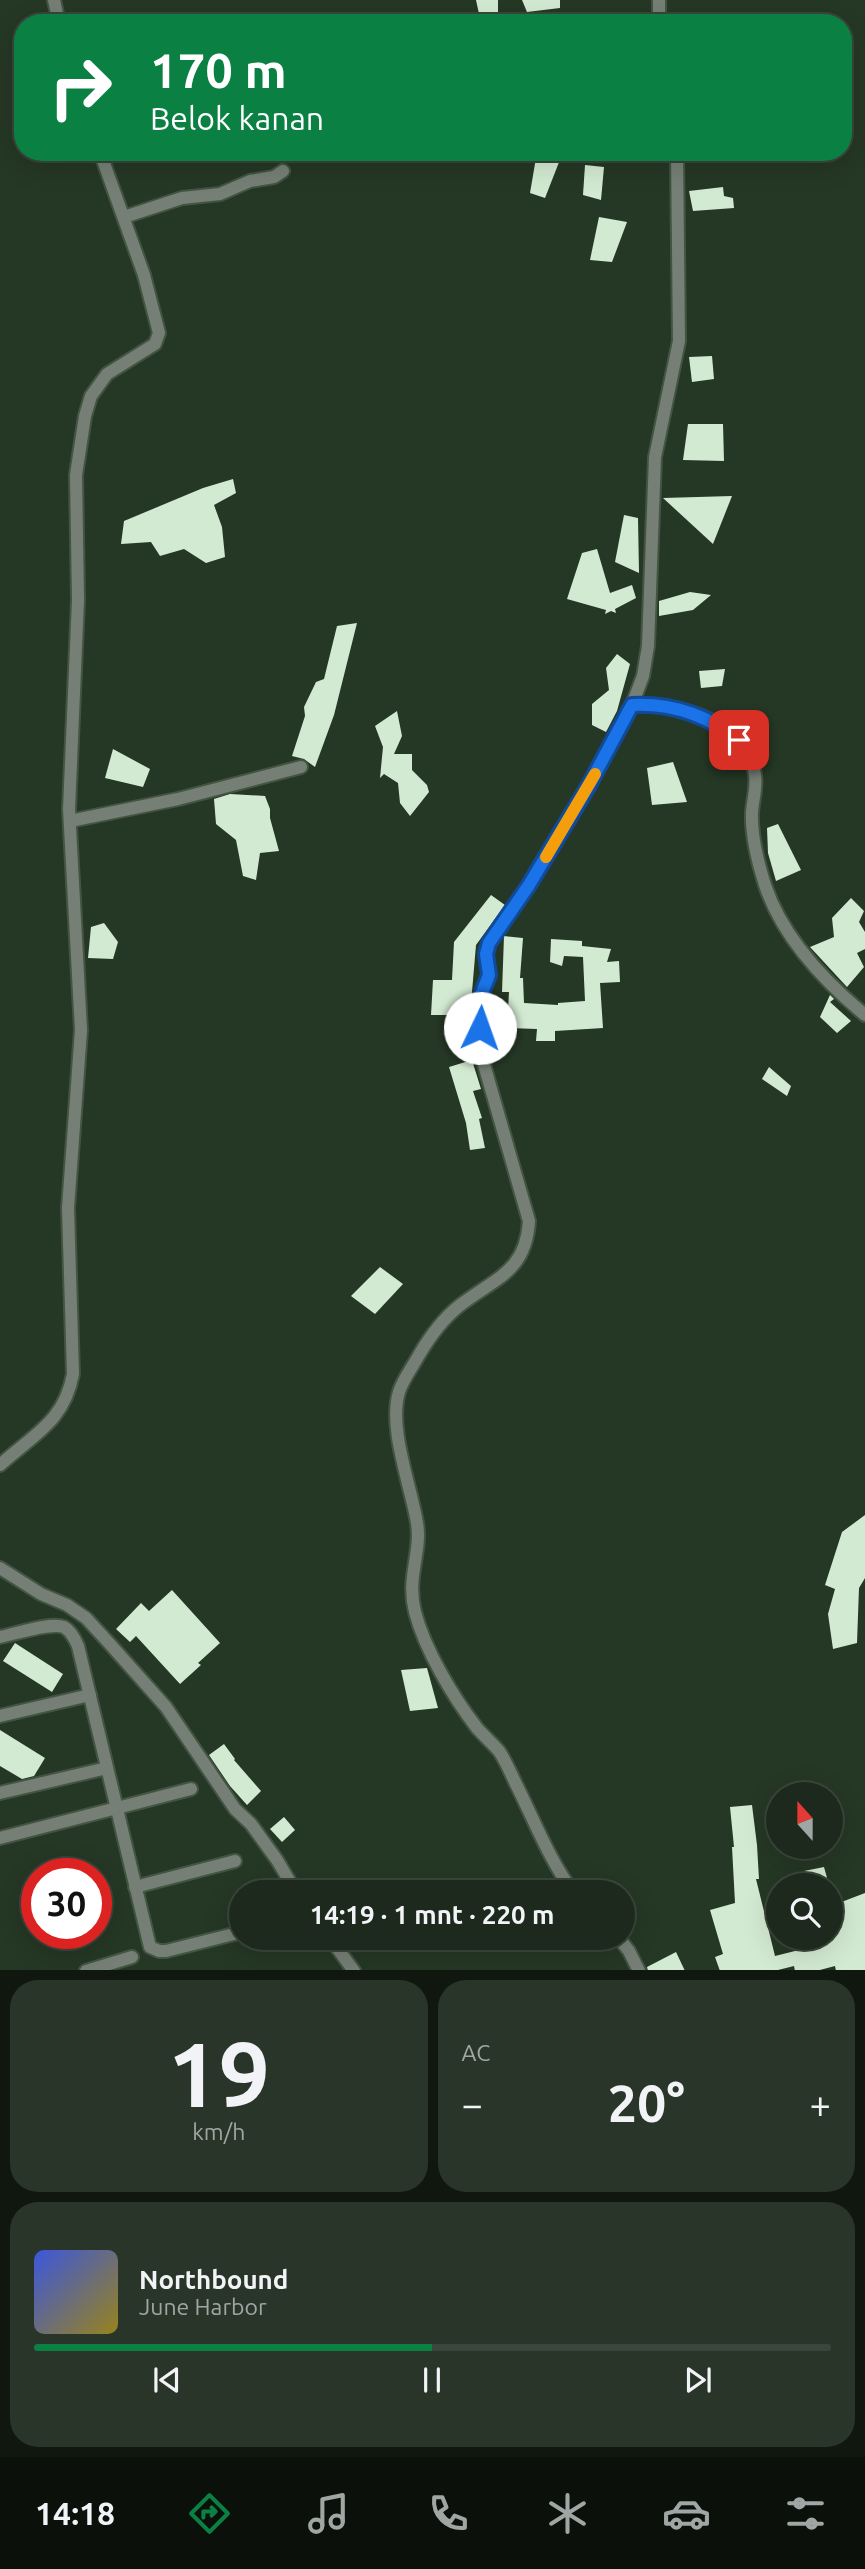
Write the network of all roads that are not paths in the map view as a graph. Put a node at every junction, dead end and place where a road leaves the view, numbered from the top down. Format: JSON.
{"nodes":[{"id":1,"x":103,"y":161,"type":"edge"},
{"id":2,"x":677,"y":161,"type":"edge"},
{"id":3,"x":283,"y":171,"type":"dead end"},
{"id":4,"x":124,"y":217,"type":"junction"},
{"id":5,"x":632,"y":705,"type":"junction"},
{"id":6,"x":301,"y":767,"type":"dead end"},
{"id":7,"x":70,"y":821,"type":"junction"},
{"id":8,"x":865,"y":1014,"type":"edge"},
{"id":9,"x":0,"y":1465,"type":"edge"},
{"id":10,"x":0,"y":1568,"type":"edge"},
{"id":11,"x":0,"y":1637,"type":"edge"},
{"id":12,"x":90,"y":1695,"type":"junction"},
{"id":13,"x":0,"y":1716,"type":"edge"},
{"id":14,"x":107,"y":1768,"type":"junction"},
{"id":15,"x":191,"y":1789,"type":"dead end"},
{"id":16,"x":0,"y":1793,"type":"edge"},
{"id":17,"x":116,"y":1808,"type":"junction"},
{"id":18,"x":0,"y":1838,"type":"edge"},
{"id":19,"x":235,"y":1861,"type":"dead end"},
{"id":20,"x":289,"y":1880,"type":"edge"},
{"id":21,"x":565,"y":1880,"type":"edge"},
{"id":22,"x":135,"y":1887,"type":"junction"},
{"id":23,"x":229,"y":1935,"type":"edge"},
{"id":24,"x":339,"y":1950,"type":"edge"},
{"id":25,"x":628,"y":1950,"type":"edge"},
{"id":26,"x":132,"y":1957,"type":"dead end"},
{"id":27,"x":86,"y":1970,"type":"edge"},
{"id":28,"x":354,"y":1970,"type":"edge"},
{"id":29,"x":639,"y":1970,"type":"edge"}],
"edges":[{"from":1,"to":4,"type":"street"},
{"from":2,"to":5,"type":"street"},
{"from":3,"to":4,"type":"street"},
{"from":4,"to":7,"type":"street"},
{"from":5,"to":8,"type":"street"},
{"from":5,"to":21,"type":"street"},
{"from":6,"to":7,"type":"street"},
{"from":7,"to":9,"type":"street"},
{"from":10,"to":20,"type":"street"},
{"from":11,"to":12,"type":"street"},
{"from":12,"to":13,"type":"street"},
{"from":12,"to":14,"type":"street"},
{"from":14,"to":16,"type":"street"},
{"from":14,"to":17,"type":"street"},
{"from":15,"to":17,"type":"street"},
{"from":17,"to":18,"type":"street"},
{"from":17,"to":22,"type":"street"},
{"from":19,"to":22,"type":"street"},
{"from":22,"to":23,"type":"street"},
{"from":24,"to":28,"type":"street"},
{"from":25,"to":29,"type":"street"},
{"from":26,"to":27,"type":"street"}]}
